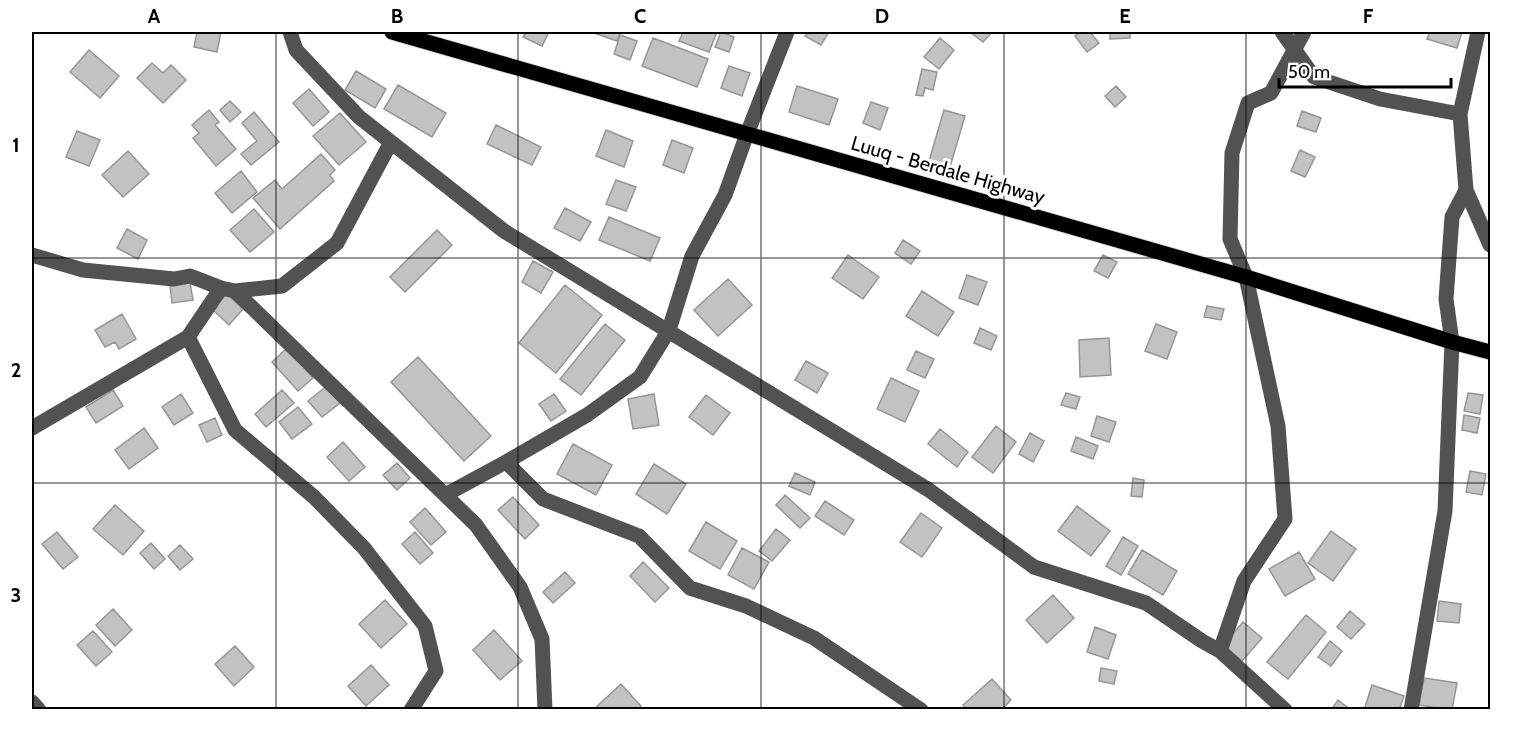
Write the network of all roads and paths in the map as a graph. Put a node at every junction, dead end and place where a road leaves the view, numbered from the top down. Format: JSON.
{"nodes":[{"id":1,"x":290,"y":32,"type":"edge"},
{"id":2,"x":392,"y":32,"type":"edge"},
{"id":3,"x":787,"y":32,"type":"edge"},
{"id":4,"x":1282,"y":32,"type":"edge"},
{"id":5,"x":1304,"y":32,"type":"edge"},
{"id":6,"x":1478,"y":32,"type":"edge"},
{"id":7,"x":1294,"y":50,"type":"junction"},
{"id":8,"x":1460,"y":114,"type":"junction"},
{"id":9,"x":747,"y":134,"type":"junction"},
{"id":10,"x":391,"y":142,"type":"junction"},
{"id":11,"x":1466,"y":190,"type":"junction"},
{"id":12,"x":1491,"y":245,"type":"edge"},
{"id":13,"x":32,"y":255,"type":"edge"},
{"id":14,"x":1246,"y":277,"type":"junction"},
{"id":15,"x":228,"y":290,"type":"junction"},
{"id":16,"x":669,"y":330,"type":"junction"},
{"id":17,"x":188,"y":337,"type":"junction"},
{"id":18,"x":1452,"y":342,"type":"junction"},
{"id":19,"x":1491,"y":352,"type":"edge"},
{"id":20,"x":32,"y":428,"type":"edge"},
{"id":21,"x":507,"y":462,"type":"junction"},
{"id":22,"x":445,"y":495,"type":"junction"},
{"id":23,"x":1220,"y":651,"type":"junction"},
{"id":24,"x":32,"y":702,"type":"edge"},
{"id":25,"x":1267,"y":703,"type":"edge"},
{"id":26,"x":39,"y":710,"type":"edge"},
{"id":27,"x":411,"y":710,"type":"edge"},
{"id":28,"x":545,"y":710,"type":"edge"},
{"id":29,"x":921,"y":710,"type":"edge"},
{"id":30,"x":1285,"y":710,"type":"edge"},
{"id":31,"x":1412,"y":710,"type":"edge"}],
"edges":[{"from":1,"to":10,"type":"street"},
{"from":2,"to":9,"type":"main road","name":"Luuq - Berdale Highway"},
{"from":3,"to":9,"type":"street"},
{"from":4,"to":7,"type":"street"},
{"from":5,"to":7,"type":"street"},
{"from":6,"to":8,"type":"street"},
{"from":7,"to":8,"type":"street"},
{"from":7,"to":14,"type":"street"},
{"from":8,"to":11,"type":"street"},
{"from":9,"to":14,"type":"main road","name":"Luuq - Berdale Highway"},
{"from":9,"to":16,"type":"street"},
{"from":10,"to":15,"type":"street"},
{"from":10,"to":16,"type":"street"},
{"from":11,"to":12,"type":"street"},
{"from":11,"to":18,"type":"street"},
{"from":13,"to":15,"type":"street"},
{"from":14,"to":18,"type":"main road","name":"Luuq - Berdale Highway"},
{"from":14,"to":23,"type":"street"},
{"from":15,"to":17,"type":"street"},
{"from":15,"to":22,"type":"street"},
{"from":16,"to":21,"type":"street"},
{"from":16,"to":23,"type":"street"},
{"from":17,"to":20,"type":"street"},
{"from":17,"to":27,"type":"street"},
{"from":18,"to":19,"type":"main road","name":"Luuq - Berdale Highway"},
{"from":18,"to":31,"type":"street"},
{"from":21,"to":22,"type":"street"},
{"from":21,"to":29,"type":"street"},
{"from":22,"to":28,"type":"street"},
{"from":23,"to":25,"type":"street"},
{"from":24,"to":26,"type":"street"},
{"from":25,"to":30,"type":"street"}]}
